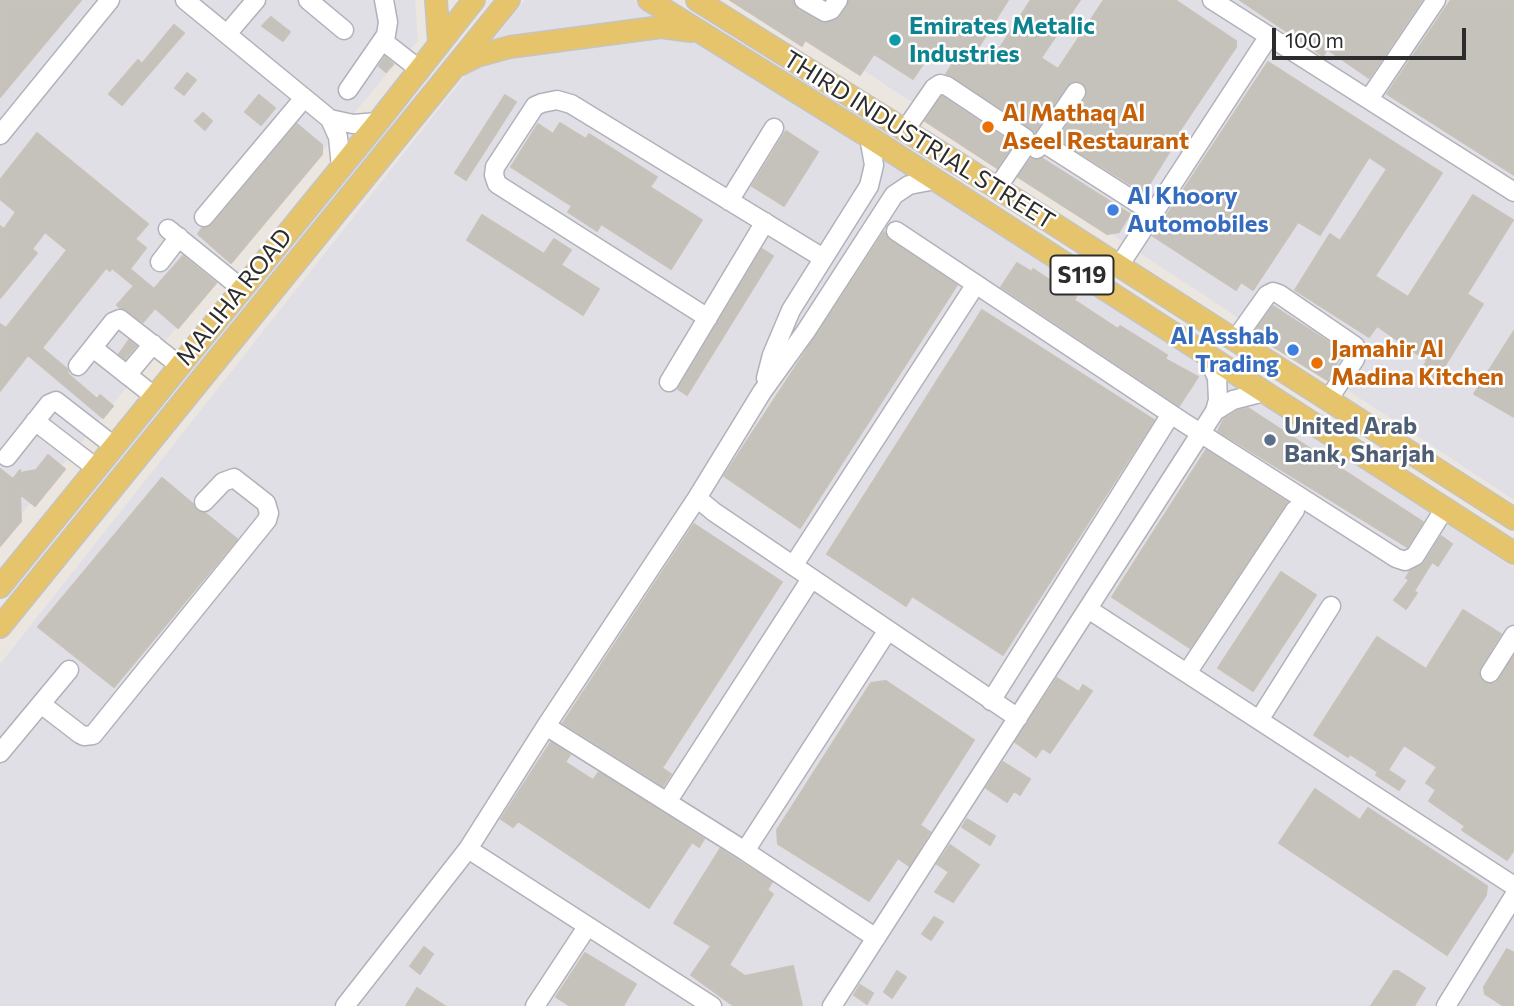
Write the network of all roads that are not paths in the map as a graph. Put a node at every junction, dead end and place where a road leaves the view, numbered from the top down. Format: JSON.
{"nodes":[{"id":1,"x":110,"y":0,"type":"edge"},
{"id":2,"x":185,"y":0,"type":"edge"},
{"id":3,"x":256,"y":0,"type":"edge"},
{"id":4,"x":308,"y":0,"type":"edge"},
{"id":5,"x":384,"y":0,"type":"edge"},
{"id":6,"x":436,"y":0,"type":"edge"},
{"id":7,"x":474,"y":0,"type":"edge"},
{"id":8,"x":509,"y":0,"type":"edge"},
{"id":9,"x":649,"y":0,"type":"edge"},
{"id":10,"x":698,"y":0,"type":"edge"},
{"id":11,"x":804,"y":0,"type":"edge"},
{"id":12,"x":838,"y":0,"type":"edge"},
{"id":13,"x":1212,"y":0,"type":"edge"},
{"id":14,"x":1436,"y":0,"type":"edge"},
{"id":15,"x":344,"y":30,"type":"dead end"},
{"id":16,"x":227,"y":34,"type":"junction"},
{"id":17,"x":700,"y":34,"type":"junction"},
{"id":18,"x":1269,"y":36,"type":"junction"},
{"id":19,"x":383,"y":41,"type":"junction"},
{"id":20,"x":439,"y":43,"type":"junction"},
{"id":21,"x":419,"y":69,"type":"junction"},
{"id":22,"x":449,"y":72,"type":"junction"},
{"id":23,"x":348,"y":90,"type":"dead end"},
{"id":24,"x":1076,"y":92,"type":"dead end"},
{"id":25,"x":304,"y":98,"type":"junction"},
{"id":26,"x":1369,"y":99,"type":"junction"},
{"id":27,"x":330,"y":119,"type":"junction"},
{"id":28,"x":378,"y":122,"type":"junction"},
{"id":29,"x":774,"y":128,"type":"dead end"},
{"id":30,"x":2,"y":129,"type":"edge"},
{"id":31,"x":905,"y":130,"type":"junction"},
{"id":32,"x":869,"y":137,"type":"junction"},
{"id":33,"x":1042,"y":142,"type":"junction"},
{"id":34,"x":341,"y":167,"type":"junction"},
{"id":35,"x":943,"y":185,"type":"junction"},
{"id":36,"x":1514,"y":192,"type":"edge"},
{"id":37,"x":1007,"y":194,"type":"junction"},
{"id":38,"x":729,"y":201,"type":"junction"},
{"id":39,"x":1153,"y":213,"type":"junction"},
{"id":40,"x":204,"y":217,"type":"dead end"},
{"id":41,"x":765,"y":222,"type":"junction"},
{"id":42,"x":896,"y":231,"type":"dead end"},
{"id":43,"x":823,"y":258,"type":"junction"},
{"id":44,"x":160,"y":262,"type":"dead end"},
{"id":45,"x":1119,"y":266,"type":"junction"},
{"id":46,"x":245,"y":283,"type":"junction"},
{"id":47,"x":976,"y":284,"type":"junction"},
{"id":48,"x":256,"y":311,"type":"junction"},
{"id":49,"x":708,"y":318,"type":"junction"},
{"id":50,"x":1235,"y":340,"type":"junction"},
{"id":51,"x":153,"y":344,"type":"junction"},
{"id":52,"x":93,"y":348,"type":"junction"},
{"id":53,"x":1209,"y":357,"type":"junction"},
{"id":54,"x":179,"y":365,"type":"junction"},
{"id":55,"x":78,"y":366,"type":"dead end"},
{"id":56,"x":127,"y":375,"type":"junction"},
{"id":57,"x":669,"y":382,"type":"dead end"},
{"id":58,"x":762,"y":392,"type":"junction"},
{"id":59,"x":1264,"y":392,"type":"junction"},
{"id":60,"x":154,"y":396,"type":"junction"},
{"id":61,"x":1328,"y":400,"type":"junction"},
{"id":62,"x":1215,"y":411,"type":"junction"},
{"id":63,"x":1171,"y":414,"type":"junction"},
{"id":64,"x":36,"y":421,"type":"junction"},
{"id":65,"x":89,"y":425,"type":"junction"},
{"id":66,"x":1200,"y":433,"type":"junction"},
{"id":67,"x":114,"y":446,"type":"junction"},
{"id":68,"x":69,"y":448,"type":"junction"},
{"id":69,"x":7,"y":457,"type":"dead end"},
{"id":70,"x":96,"y":468,"type":"junction"},
{"id":71,"x":697,"y":498,"type":"junction"},
{"id":72,"x":204,"y":502,"type":"dead end"},
{"id":73,"x":1445,"y":508,"type":"junction"},
{"id":74,"x":1295,"y":510,"type":"dead end"},
{"id":75,"x":1514,"y":519,"type":"edge"},
{"id":76,"x":1514,"y":553,"type":"edge"},
{"id":77,"x":793,"y":566,"type":"junction"},
{"id":78,"x":811,"y":579,"type":"junction"},
{"id":79,"x":0,"y":587,"type":"edge"},
{"id":80,"x":1331,"y":606,"type":"dead end"},
{"id":81,"x":1088,"y":609,"type":"junction"},
{"id":82,"x":0,"y":627,"type":"edge"},
{"id":83,"x":888,"y":630,"type":"junction"},
{"id":84,"x":1514,"y":635,"type":"edge"},
{"id":85,"x":69,"y":670,"type":"dead end"},
{"id":86,"x":1186,"y":673,"type":"junction"},
{"id":87,"x":1490,"y":673,"type":"dead end"},
{"id":88,"x":991,"y":701,"type":"junction"},
{"id":89,"x":41,"y":704,"type":"junction"},
{"id":90,"x":1018,"y":719,"type":"junction"},
{"id":91,"x":1259,"y":720,"type":"junction"},
{"id":92,"x":546,"y":726,"type":"junction"},
{"id":93,"x":0,"y":752,"type":"edge"},
{"id":94,"x":667,"y":802,"type":"junction"},
{"id":95,"x":468,"y":849,"type":"junction"},
{"id":96,"x":745,"y":851,"type":"junction"},
{"id":97,"x":1514,"y":886,"type":"edge"},
{"id":98,"x":1514,"y":896,"type":"edge"},
{"id":99,"x":587,"y":927,"type":"junction"},
{"id":100,"x":876,"y":938,"type":"junction"},
{"id":101,"x":707,"y":1005,"type":"edge"},
{"id":102,"x":1450,"y":1005,"type":"edge"},
{"id":103,"x":345,"y":1006,"type":"edge"},
{"id":104,"x":535,"y":1006,"type":"edge"},
{"id":105,"x":832,"y":1006,"type":"edge"}],
"edges":[{"from":1,"to":30,"type":"street"},
{"from":2,"to":16,"type":"street"},
{"from":3,"to":16,"type":"street"},
{"from":4,"to":15,"type":"street"},
{"from":5,"to":19,"type":"street"},
{"from":6,"to":20,"type":"main road"},
{"from":7,"to":20,"type":"main road","name":"MALIHA ROAD"},
{"from":8,"to":22,"type":"main road","name":"MALIHA ROAD"},
{"from":9,"to":17,"type":"main road","name":"THIRD INDUSTRIAL STREET","number":"S119"},
{"from":10,"to":31,"type":"main road","name":"THIRD INDUSTRIAL STREET","number":"S119"},
{"from":11,"to":12,"type":"street"},
{"from":13,"to":18,"type":"street"},
{"from":14,"to":26,"type":"street"},
{"from":16,"to":25,"type":"street"},
{"from":17,"to":22,"type":"main road"},
{"from":17,"to":32,"type":"main road","name":"THIRD INDUSTRIAL STREET","number":"S119"},
{"from":18,"to":26,"type":"street"},
{"from":18,"to":39,"type":"street"},
{"from":19,"to":21,"type":"street"},
{"from":19,"to":23,"type":"street"},
{"from":20,"to":21,"type":"main road","name":"MALIHA ROAD"},
{"from":21,"to":28,"type":"main road","name":"MALIHA ROAD"},
{"from":22,"to":48,"type":"main road","name":"MALIHA ROAD"},
{"from":24,"to":33,"type":"street"},
{"from":25,"to":27,"type":"street"},
{"from":25,"to":40,"type":"street"},
{"from":26,"to":36,"type":"street"},
{"from":27,"to":28,"type":"street"},
{"from":27,"to":34,"type":"street"},
{"from":28,"to":34,"type":"main road","name":"MALIHA ROAD"},
{"from":29,"to":38,"type":"street"},
{"from":31,"to":37,"type":"main road","name":"THIRD INDUSTRIAL STREET","number":"S119"},
{"from":31,"to":37,"type":"street"},
{"from":32,"to":35,"type":"main road","name":"THIRD INDUSTRIAL STREET","number":"S119"},
{"from":32,"to":43,"type":"street"},
{"from":33,"to":37,"type":"street"},
{"from":33,"to":39,"type":"street"},
{"from":34,"to":46,"type":"main road","name":"MALIHA ROAD"},
{"from":35,"to":37,"type":"main road"},
{"from":35,"to":53,"type":"main road","name":"THIRD INDUSTRIAL STREET","number":"S119"},
{"from":35,"to":58,"type":"street"},
{"from":37,"to":45,"type":"main road","name":"THIRD INDUSTRIAL STREET","number":"S119"},
{"from":38,"to":41,"type":"street"},
{"from":38,"to":49,"type":"street"},
{"from":39,"to":45,"type":"street"},
{"from":41,"to":43,"type":"street"},
{"from":41,"to":49,"type":"street"},
{"from":42,"to":47,"type":"street"},
{"from":43,"to":58,"type":"street"},
{"from":44,"to":46,"type":"street"},
{"from":45,"to":50,"type":"main road","name":"THIRD INDUSTRIAL STREET","number":"S119"},
{"from":46,"to":48,"type":"main road"},
{"from":46,"to":54,"type":"main road","name":"MALIHA ROAD"},
{"from":47,"to":63,"type":"street"},
{"from":47,"to":77,"type":"street"},
{"from":48,"to":82,"type":"main road","name":"MALIHA ROAD"},
{"from":49,"to":57,"type":"street"},
{"from":50,"to":61,"type":"main road","name":"THIRD INDUSTRIAL STREET","number":"S119"},
{"from":50,"to":61,"type":"street"},
{"from":51,"to":52,"type":"street"},
{"from":51,"to":54,"type":"street"},
{"from":51,"to":56,"type":"street"},
{"from":52,"to":55,"type":"street"},
{"from":52,"to":56,"type":"street"},
{"from":53,"to":59,"type":"main road","name":"THIRD INDUSTRIAL STREET","number":"S119"},
{"from":53,"to":62,"type":"street"},
{"from":54,"to":60,"type":"main road","name":"MALIHA ROAD"},
{"from":56,"to":60,"type":"street"},
{"from":58,"to":71,"type":"street"},
{"from":59,"to":62,"type":"street"},
{"from":59,"to":73,"type":"main road","name":"THIRD INDUSTRIAL STREET","number":"S119"},
{"from":60,"to":67,"type":"main road","name":"MALIHA ROAD"},
{"from":61,"to":75,"type":"main road","name":"THIRD INDUSTRIAL STREET","number":"S119"},
{"from":62,"to":66,"type":"street"},
{"from":63,"to":66,"type":"street"},
{"from":63,"to":88,"type":"street"},
{"from":64,"to":65,"type":"street"},
{"from":64,"to":68,"type":"street"},
{"from":64,"to":69,"type":"street"},
{"from":65,"to":67,"type":"street"},
{"from":65,"to":68,"type":"street"},
{"from":66,"to":73,"type":"street"},
{"from":66,"to":81,"type":"street"},
{"from":67,"to":70,"type":"main road","name":"MALIHA ROAD"},
{"from":68,"to":70,"type":"street"},
{"from":70,"to":79,"type":"main road","name":"MALIHA ROAD"},
{"from":71,"to":77,"type":"street"},
{"from":71,"to":92,"type":"street"},
{"from":72,"to":89,"type":"street"},
{"from":73,"to":76,"type":"main road","name":"THIRD INDUSTRIAL STREET","number":"S119"},
{"from":74,"to":86,"type":"street"},
{"from":77,"to":78,"type":"street"},
{"from":78,"to":83,"type":"street"},
{"from":78,"to":94,"type":"street"},
{"from":80,"to":91,"type":"street"},
{"from":81,"to":86,"type":"street"},
{"from":81,"to":90,"type":"street"},
{"from":83,"to":88,"type":"street"},
{"from":83,"to":96,"type":"street"},
{"from":84,"to":87,"type":"street"},
{"from":85,"to":89,"type":"street"},
{"from":86,"to":91,"type":"street"},
{"from":88,"to":90,"type":"street"},
{"from":89,"to":93,"type":"street"},
{"from":90,"to":100,"type":"street"},
{"from":91,"to":97,"type":"street"},
{"from":92,"to":94,"type":"street"},
{"from":92,"to":95,"type":"street"},
{"from":94,"to":96,"type":"street"},
{"from":95,"to":99,"type":"street"},
{"from":95,"to":103,"type":"street"},
{"from":96,"to":100,"type":"street"},
{"from":98,"to":102,"type":"street"},
{"from":99,"to":101,"type":"street"},
{"from":99,"to":104,"type":"street"},
{"from":100,"to":105,"type":"street"}]}
